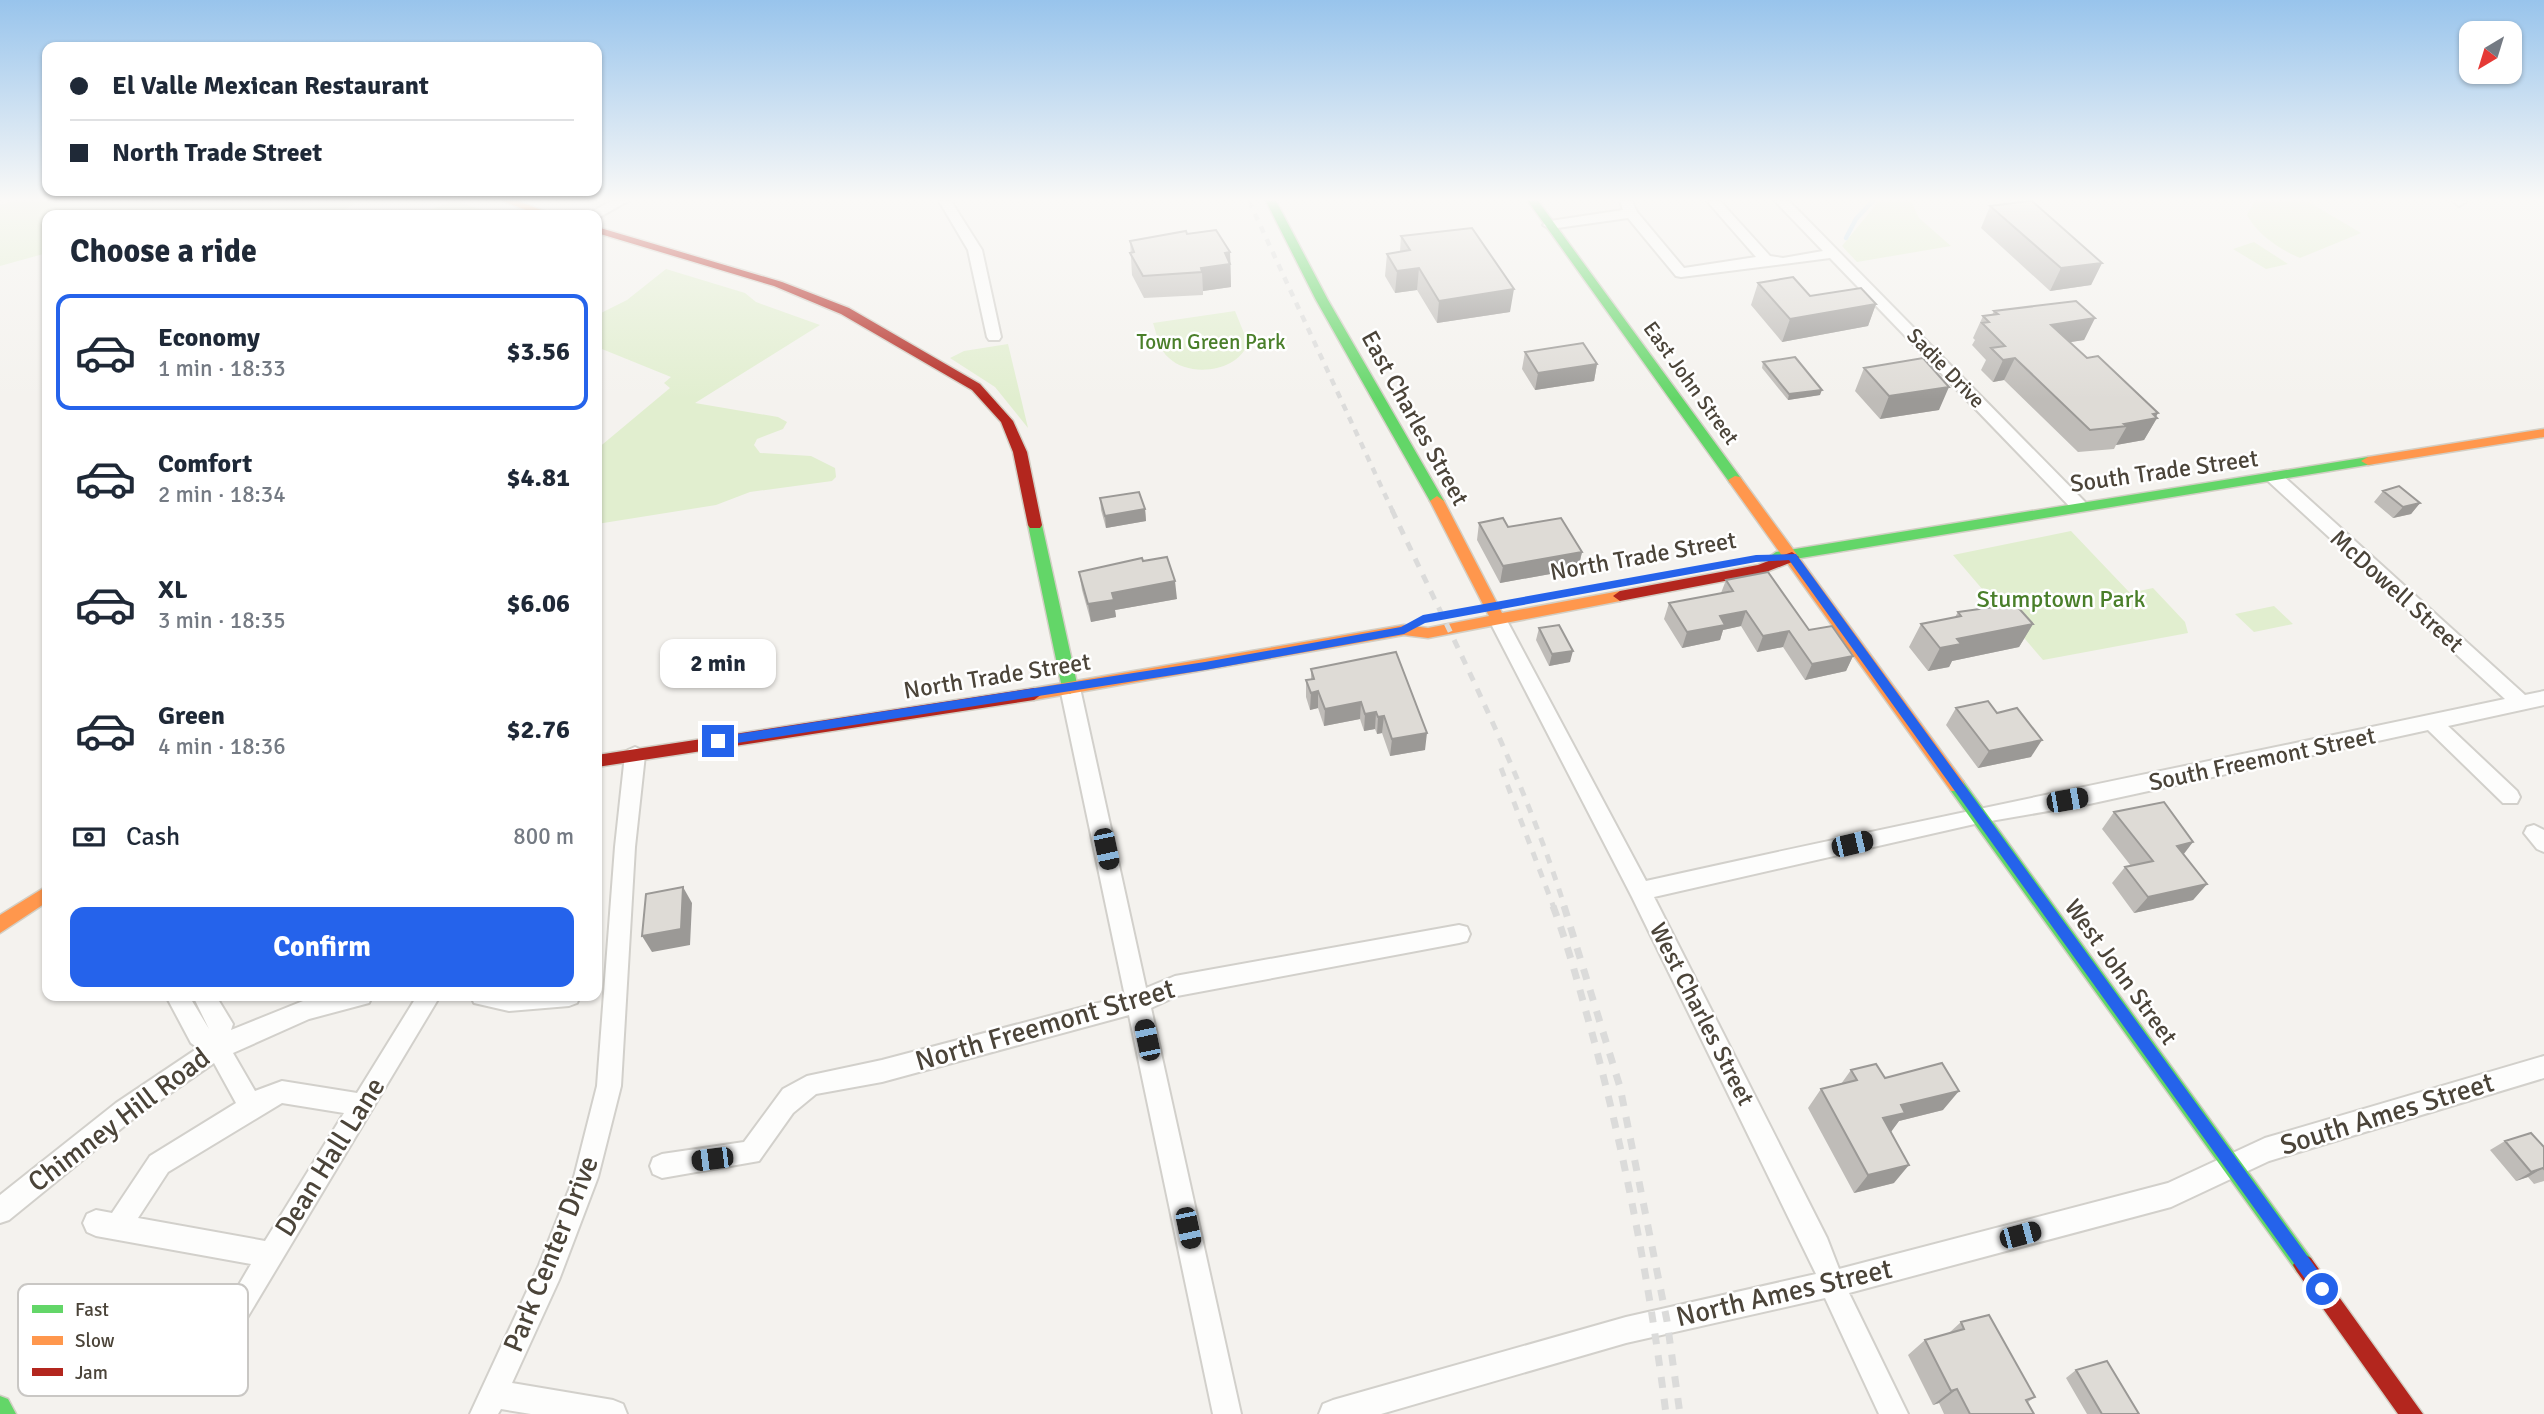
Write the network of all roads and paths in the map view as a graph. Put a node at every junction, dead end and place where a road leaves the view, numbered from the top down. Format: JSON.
{"nodes":[{"id":1,"x":719,"y":267,"type":"edge"},
{"id":2,"x":979,"y":267,"type":"edge"},
{"id":3,"x":1305,"y":267,"type":"edge"},
{"id":4,"x":1581,"y":267,"type":"edge"},
{"id":5,"x":1676,"y":267,"type":"edge"},
{"id":6,"x":1720,"y":267,"type":"edge"},
{"id":7,"x":1848,"y":267,"type":"edge"},
{"id":8,"x":994,"y":337,"type":"dead end"},
{"id":9,"x":2544,"y":433,"type":"edge"},
{"id":10,"x":2274,"y":477,"type":"junction"},
{"id":11,"x":2078,"y":506,"type":"junction"},
{"id":12,"x":1792,"y":556,"type":"junction"},
{"id":13,"x":1494,"y":613,"type":"junction"},
{"id":14,"x":1070,"y":688,"type":"junction"},
{"id":15,"x":2544,"y":698,"type":"edge"},
{"id":16,"x":2521,"y":703,"type":"junction"},
{"id":17,"x":2433,"y":723,"type":"junction"},
{"id":18,"x":635,"y":755,"type":"junction"},
{"id":19,"x":602,"y":760,"type":"edge"},
{"id":20,"x":2510,"y":797,"type":"dead end"},
{"id":21,"x":1979,"y":815,"type":"junction"},
{"id":22,"x":1640,"y":891,"type":"junction"},
{"id":23,"x":42,"y":895,"type":"edge"},
{"id":24,"x":0,"y":907,"type":"edge"},
{"id":25,"x":0,"y":925,"type":"edge"},
{"id":26,"x":1459,"y":934,"type":"dead end"},
{"id":27,"x":607,"y":988,"type":"edge"},
{"id":28,"x":180,"y":1001,"type":"edge"},
{"id":29,"x":207,"y":1001,"type":"edge"},
{"id":30,"x":343,"y":1001,"type":"edge"},
{"id":31,"x":426,"y":1001,"type":"edge"},
{"id":32,"x":1139,"y":1002,"type":"junction"},
{"id":33,"x":217,"y":1047,"type":"junction"},
{"id":34,"x":2544,"y":1067,"type":"edge"},
{"id":35,"x":250,"y":1105,"type":"junction"},
{"id":36,"x":361,"y":1105,"type":"junction"},
{"id":37,"x":662,"y":1166,"type":"dead end"},
{"id":38,"x":2233,"y":1166,"type":"junction"},
{"id":39,"x":0,"y":1211,"type":"edge"},
{"id":40,"x":270,"y":1255,"type":"junction"},
{"id":41,"x":1832,"y":1284,"type":"junction"},
{"id":42,"x":248,"y":1292,"type":"edge"},
{"id":43,"x":489,"y":1404,"type":"edge"},
{"id":44,"x":0,"y":1407,"type":"edge"},
{"id":45,"x":5,"y":1414,"type":"edge"},
{"id":46,"x":612,"y":1414,"type":"edge"},
{"id":47,"x":1227,"y":1414,"type":"edge"},
{"id":48,"x":1333,"y":1414,"type":"edge"},
{"id":49,"x":1894,"y":1414,"type":"edge"},
{"id":50,"x":2412,"y":1414,"type":"edge"}],
"edges":[{"from":1,"to":14,"type":"main road"},
{"from":2,"to":8,"type":"street"},
{"from":3,"to":13,"type":"main road","name":"East Charles Street"},
{"from":4,"to":12,"type":"main road","name":"East John Street"},
{"from":5,"to":6,"type":"street"},
{"from":7,"to":11,"type":"street","name":"Sadie Drive"},
{"from":9,"to":10,"type":"main road","name":"South Trade Street"},
{"from":10,"to":11,"type":"main road","name":"South Trade Street"},
{"from":10,"to":16,"type":"street","name":"McDowell Street"},
{"from":11,"to":12,"type":"main road","name":"South Trade Street"},
{"from":12,"to":13,"type":"main road","name":"North Trade Street"},
{"from":12,"to":21,"type":"main road","name":"West John Street"},
{"from":13,"to":14,"type":"main road","name":"North Trade Street"},
{"from":13,"to":22,"type":"street","name":"West Charles Street"},
{"from":14,"to":18,"type":"main road","name":"North Trade Street"},
{"from":14,"to":32,"type":"street"},
{"from":15,"to":16,"type":"street","name":"South Freemont Street"},
{"from":16,"to":17,"type":"street","name":"South Freemont Street"},
{"from":17,"to":20,"type":"street"},
{"from":17,"to":21,"type":"street","name":"South Freemont Street"},
{"from":18,"to":19,"type":"main road","name":"North Trade Street"},
{"from":18,"to":27,"type":"street","name":"Park Center Drive"},
{"from":21,"to":22,"type":"street"},
{"from":21,"to":38,"type":"main road","name":"West John Street"},
{"from":22,"to":41,"type":"street","name":"West Charles Street"},
{"from":23,"to":24,"type":"main road"},
{"from":23,"to":25,"type":"main road"},
{"from":26,"to":32,"type":"street","name":"North Freemont Street"},
{"from":27,"to":43,"type":"street","name":"Park Center Drive"},
{"from":28,"to":33,"type":"street"},
{"from":29,"to":33,"type":"street"},
{"from":30,"to":33,"type":"street","name":"Chimney Hill Road"},
{"from":31,"to":36,"type":"street","name":"Dean Hall Lane"},
{"from":32,"to":37,"type":"street","name":"North Freemont Street"},
{"from":32,"to":47,"type":"street"},
{"from":33,"to":35,"type":"street"},
{"from":33,"to":39,"type":"street","name":"Chimney Hill Road"},
{"from":34,"to":38,"type":"street","name":"South Ames Street"},
{"from":35,"to":36,"type":"street"},
{"from":35,"to":40,"type":"street"},
{"from":36,"to":40,"type":"street","name":"Dean Hall Lane"},
{"from":38,"to":41,"type":"street","name":"North Ames Street"},
{"from":38,"to":50,"type":"main road","name":"West John Street"},
{"from":40,"to":42,"type":"street","name":"Dean Hall Lane"},
{"from":41,"to":48,"type":"street","name":"North Ames Street"},
{"from":41,"to":49,"type":"street","name":"West Charles Street"},
{"from":43,"to":46,"type":"street"},
{"from":44,"to":45,"type":"main road"}]}
